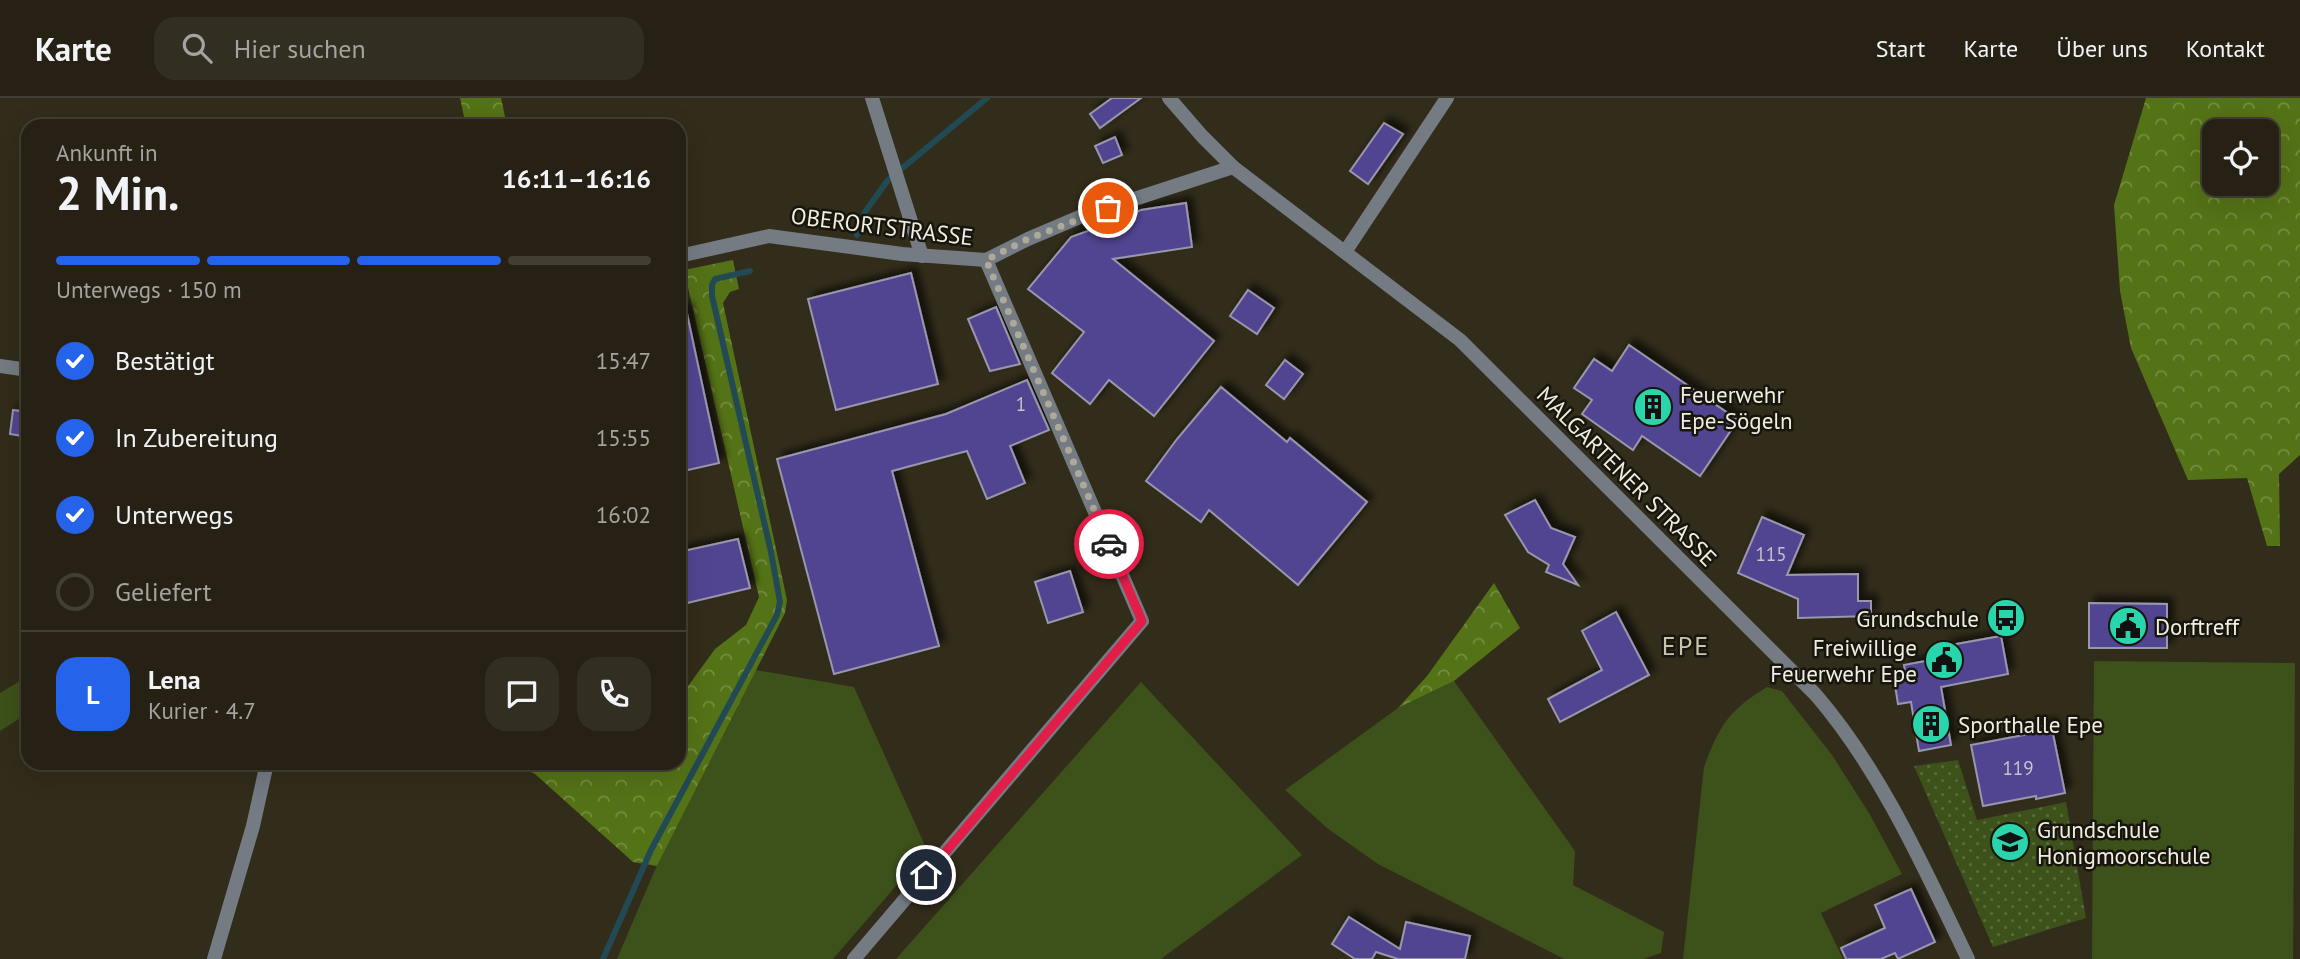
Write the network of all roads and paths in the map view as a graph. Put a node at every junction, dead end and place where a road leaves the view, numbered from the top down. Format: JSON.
{"nodes":[{"id":1,"x":872,"y":98,"type":"edge"},
{"id":2,"x":1169,"y":98,"type":"edge"},
{"id":3,"x":1447,"y":98,"type":"edge"},
{"id":4,"x":1233,"y":167,"type":"junction"},
{"id":5,"x":1345,"y":252,"type":"junction"},
{"id":6,"x":686,"y":254,"type":"edge"},
{"id":7,"x":922,"y":256,"type":"junction"},
{"id":8,"x":986,"y":260,"type":"junction"},
{"id":9,"x":0,"y":366,"type":"edge"},
{"id":10,"x":21,"y":369,"type":"edge"},
{"id":11,"x":265,"y":770,"type":"edge"},
{"id":12,"x":214,"y":959,"type":"edge"},
{"id":13,"x":855,"y":959,"type":"edge"},
{"id":14,"x":1968,"y":959,"type":"edge"}],
"edges":[{"from":1,"to":7,"type":"street"},
{"from":2,"to":4,"type":"street","name":"MALGARTENER STRASSE"},
{"from":3,"to":5,"type":"street"},
{"from":4,"to":5,"type":"street","name":"MALGARTENER STRASSE"},
{"from":4,"to":8,"type":"street","name":"OBERORTSTRASSE"},
{"from":5,"to":14,"type":"street","name":"MALGARTENER STRASSE"},
{"from":6,"to":7,"type":"street","name":"OBERORTSTRASSE"},
{"from":7,"to":8,"type":"street","name":"OBERORTSTRASSE"},
{"from":8,"to":13,"type":"street"},
{"from":9,"to":10,"type":"street"},
{"from":11,"to":12,"type":"street"}]}
